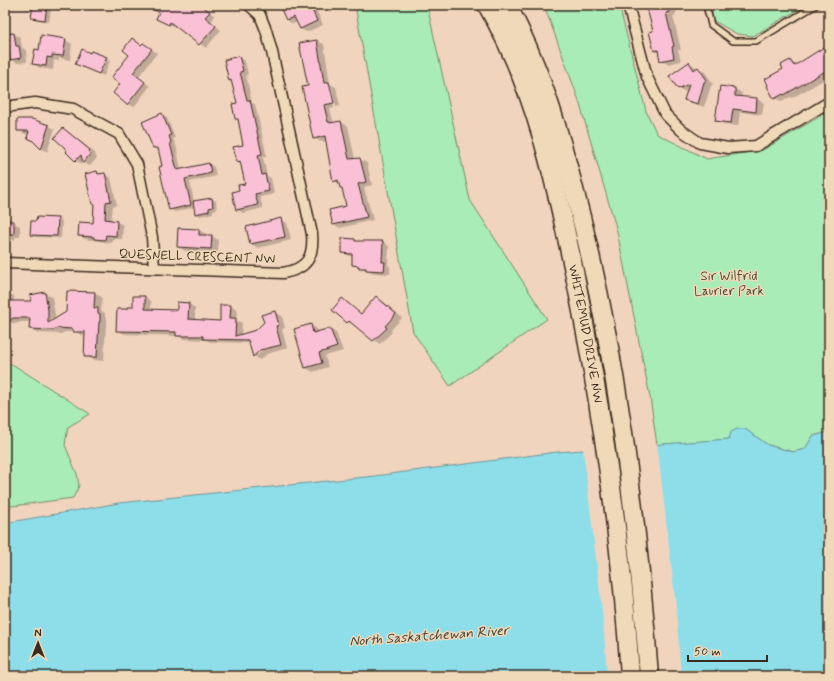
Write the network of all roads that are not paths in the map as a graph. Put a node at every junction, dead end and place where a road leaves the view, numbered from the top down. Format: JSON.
{"nodes":[{"id":1,"x":249,"y":5,"type":"edge"},
{"id":2,"x":487,"y":5,"type":"edge"},
{"id":3,"x":508,"y":5,"type":"edge"},
{"id":4,"x":628,"y":5,"type":"edge"},
{"id":5,"x":706,"y":5,"type":"edge"},
{"id":6,"x":816,"y":5,"type":"edge"},
{"id":7,"x":829,"y":102,"type":"edge"},
{"id":8,"x":5,"y":107,"type":"edge"},
{"id":9,"x":5,"y":263,"type":"edge"},
{"id":10,"x":154,"y":268,"type":"junction"},
{"id":11,"x":630,"y":676,"type":"edge"},
{"id":12,"x":649,"y":676,"type":"edge"}],
"edges":[{"from":1,"to":10,"type":"street","name":"QUESNELL CRESCENT NW"},
{"from":2,"to":11,"type":"highway","name":"WHITEMUD DRIVE NW"},
{"from":3,"to":12,"type":"highway","name":"WHITEMUD DRIVE NW"},
{"from":4,"to":7,"type":"street"},
{"from":5,"to":6,"type":"lane"},
{"from":8,"to":10,"type":"street"},
{"from":9,"to":10,"type":"street","name":"QUESNELL CRESCENT NW"}]}
